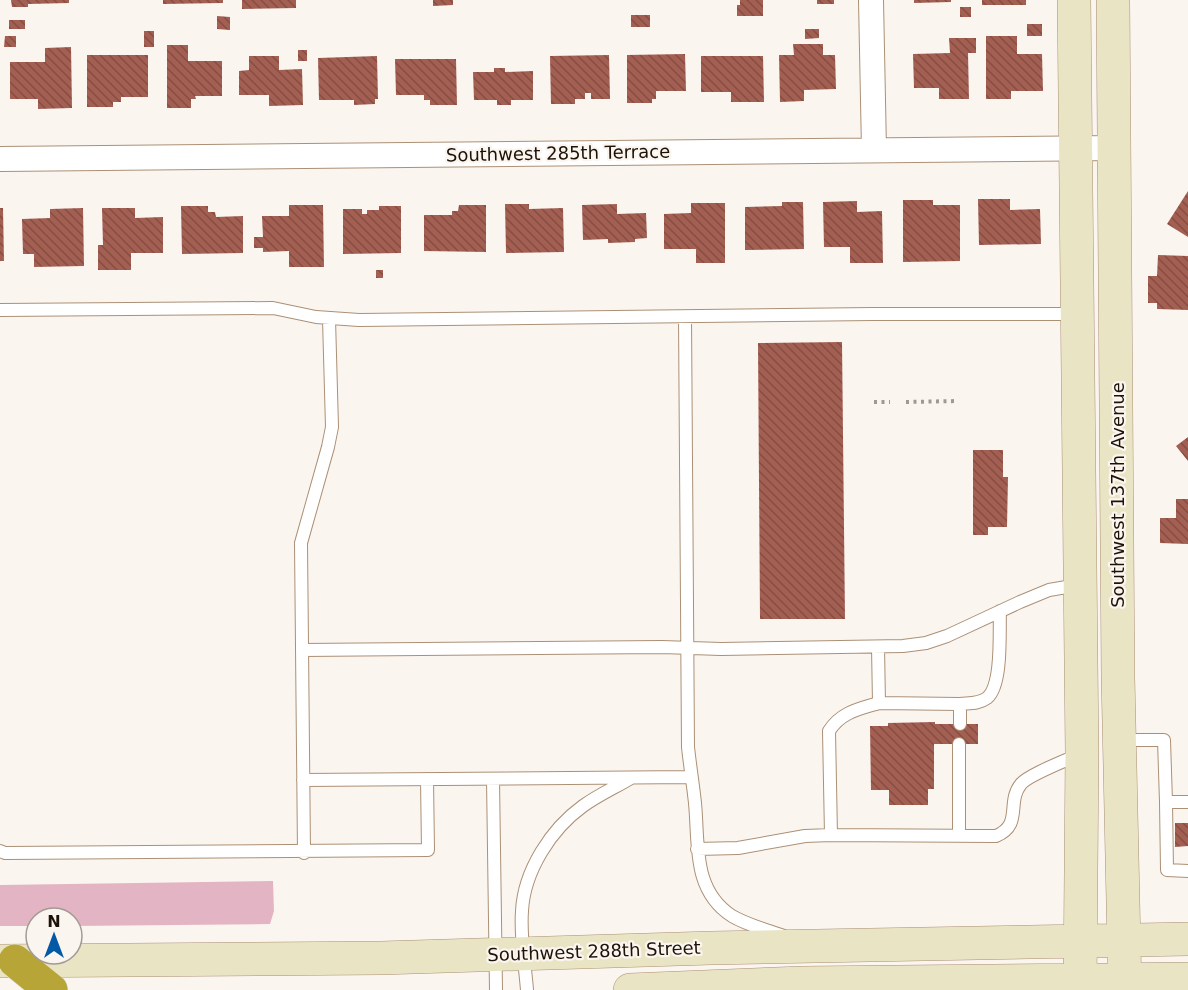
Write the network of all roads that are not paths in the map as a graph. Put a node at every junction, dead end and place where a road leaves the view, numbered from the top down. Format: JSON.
{"nodes":[{"id":1,"x":871,"y":0,"type":"edge"},
{"id":2,"x":1074,"y":0,"type":"edge"},
{"id":3,"x":1113,"y":0,"type":"edge"},
{"id":4,"x":1076,"y":148,"type":"junction"},
{"id":5,"x":1116,"y":148,"type":"junction"},
{"id":6,"x":874,"y":150,"type":"junction"},
{"id":7,"x":0,"y":159,"type":"edge"},
{"id":8,"x":0,"y":310,"type":"edge"},
{"id":9,"x":1078,"y":314,"type":"junction"},
{"id":10,"x":685,"y":316,"type":"junction"},
{"id":11,"x":329,"y":319,"type":"junction"},
{"id":12,"x":1080,"y":584,"type":"junction"},
{"id":13,"x":1117,"y":584,"type":"junction"},
{"id":14,"x":1000,"y":611,"type":"junction"},
{"id":15,"x":878,"y":647,"type":"junction"},
{"id":16,"x":686,"y":648,"type":"junction"},
{"id":17,"x":302,"y":650,"type":"junction"},
{"id":18,"x":879,"y":703,"type":"junction"},
{"id":19,"x":960,"y":704,"type":"junction"},
{"id":20,"x":960,"y":724,"type":"dead end"},
{"id":21,"x":1119,"y":740,"type":"junction"},
{"id":22,"x":959,"y":744,"type":"dead end"},
{"id":23,"x":1082,"y":753,"type":"junction"},
{"id":24,"x":692,"y":777,"type":"junction"},
{"id":25,"x":632,"y":778,"type":"junction"},
{"id":26,"x":427,"y":779,"type":"junction"},
{"id":27,"x":493,"y":779,"type":"junction"},
{"id":28,"x":303,"y":780,"type":"junction"},
{"id":29,"x":1166,"y":802,"type":"junction"},
{"id":30,"x":1188,"y":802,"type":"edge"},
{"id":31,"x":959,"y":834,"type":"junction"},
{"id":32,"x":831,"y":835,"type":"junction"},
{"id":33,"x":698,"y":849,"type":"junction"},
{"id":34,"x":0,"y":851,"type":"edge"},
{"id":35,"x":304,"y":853,"type":"junction"},
{"id":36,"x":1188,"y":871,"type":"edge"},
{"id":37,"x":1188,"y":939,"type":"edge"},
{"id":38,"x":1080,"y":940,"type":"junction"},
{"id":39,"x":1125,"y":940,"type":"junction"},
{"id":40,"x":808,"y":945,"type":"junction"},
{"id":41,"x":509,"y":953,"type":"junction"},
{"id":42,"x":8,"y":961,"type":"edge"},
{"id":43,"x":1188,"y":979,"type":"edge"},
{"id":44,"x":1080,"y":985,"type":"edge"},
{"id":45,"x":1125,"y":985,"type":"edge"},
{"id":46,"x":802,"y":986,"type":"edge"},
{"id":47,"x":51,"y":990,"type":"edge"},
{"id":48,"x":496,"y":990,"type":"edge"},
{"id":49,"x":527,"y":990,"type":"edge"},
{"id":50,"x":630,"y":990,"type":"edge"}],
"edges":[{"from":1,"to":6,"type":"street"},
{"from":2,"to":4,"type":"main road","name":"Southwest 137th Avenue"},
{"from":3,"to":5,"type":"main road","name":"Southwest 137th Avenue"},
{"from":4,"to":5,"type":"street","name":"Southwest 285th Terrace"},
{"from":4,"to":6,"type":"street","name":"Southwest 285th Terrace"},
{"from":4,"to":9,"type":"main road","name":"Southwest 137th Avenue"},
{"from":5,"to":13,"type":"main road","name":"Southwest 137th Avenue"},
{"from":6,"to":7,"type":"street","name":"Southwest 285th Terrace"},
{"from":8,"to":11,"type":"lane"},
{"from":9,"to":10,"type":"lane"},
{"from":9,"to":12,"type":"main road","name":"Southwest 137th Avenue"},
{"from":10,"to":11,"type":"lane"},
{"from":10,"to":16,"type":"lane"},
{"from":11,"to":17,"type":"lane"},
{"from":12,"to":13,"type":"main road"},
{"from":12,"to":14,"type":"lane"},
{"from":12,"to":23,"type":"main road","name":"Southwest 137th Avenue"},
{"from":13,"to":21,"type":"main road","name":"Southwest 137th Avenue"},
{"from":14,"to":15,"type":"lane"},
{"from":14,"to":19,"type":"lane"},
{"from":15,"to":16,"type":"lane"},
{"from":15,"to":18,"type":"lane"},
{"from":16,"to":17,"type":"lane"},
{"from":16,"to":24,"type":"lane"},
{"from":17,"to":28,"type":"lane"},
{"from":18,"to":19,"type":"lane"},
{"from":18,"to":32,"type":"lane"},
{"from":19,"to":20,"type":"lane"},
{"from":21,"to":29,"type":"lane"},
{"from":21,"to":39,"type":"main road","name":"Southwest 137th Avenue"},
{"from":22,"to":31,"type":"lane"},
{"from":23,"to":31,"type":"lane"},
{"from":23,"to":38,"type":"main road","name":"Southwest 137th Avenue"},
{"from":24,"to":25,"type":"lane"},
{"from":24,"to":33,"type":"lane"},
{"from":25,"to":27,"type":"lane"},
{"from":25,"to":41,"type":"lane"},
{"from":26,"to":27,"type":"lane"},
{"from":26,"to":28,"type":"lane"},
{"from":26,"to":35,"type":"lane"},
{"from":27,"to":41,"type":"lane"},
{"from":28,"to":35,"type":"lane"},
{"from":29,"to":30,"type":"lane"},
{"from":29,"to":36,"type":"lane"},
{"from":31,"to":32,"type":"lane"},
{"from":32,"to":33,"type":"lane"},
{"from":33,"to":40,"type":"lane"},
{"from":34,"to":35,"type":"lane"},
{"from":37,"to":39,"type":"main road","name":"Southwest 288th Street"},
{"from":38,"to":39,"type":"main road","name":"Southwest 288th Street"},
{"from":38,"to":40,"type":"main road","name":"Southwest 288th Street"},
{"from":38,"to":44,"type":"main road","name":"Southwest 137th Avenue"},
{"from":39,"to":45,"type":"main road","name":"Southwest 137th Avenue"},
{"from":40,"to":41,"type":"main road","name":"Southwest 288th Street"},
{"from":41,"to":42,"type":"main road","name":"Southwest 288th Street"},
{"from":41,"to":48,"type":"lane"},
{"from":41,"to":49,"type":"lane"},
{"from":42,"to":47,"type":"highway"},
{"from":43,"to":45,"type":"main road"},
{"from":44,"to":45,"type":"main road"},
{"from":44,"to":46,"type":"main road"},
{"from":46,"to":50,"type":"main road"}]}
